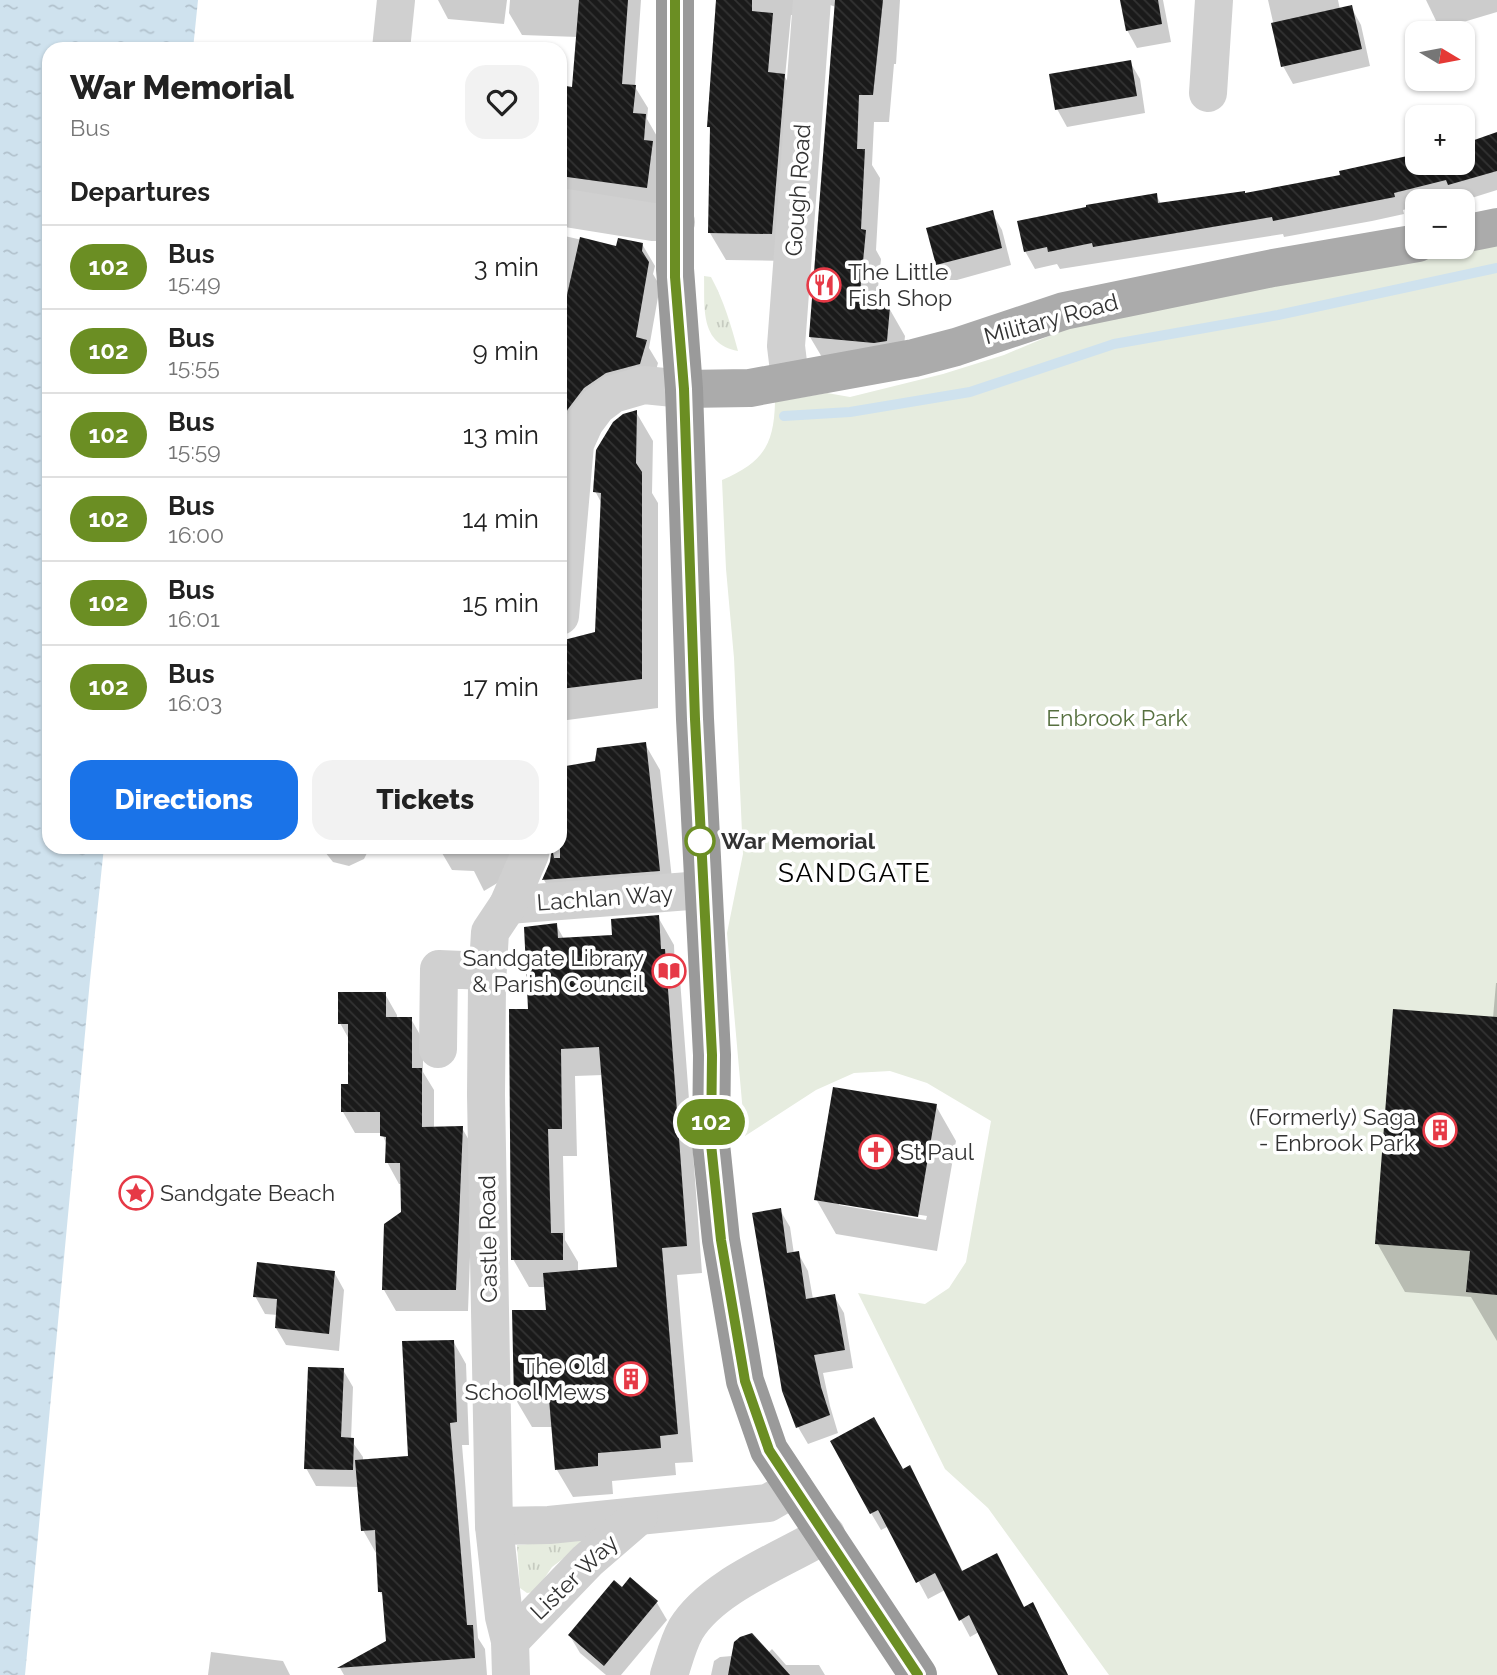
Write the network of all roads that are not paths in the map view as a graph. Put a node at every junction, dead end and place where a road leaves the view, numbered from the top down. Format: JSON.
{"nodes":[{"id":1,"x":396,"y":0,"type":"edge"},
{"id":2,"x":675,"y":0,"type":"edge"},
{"id":3,"x":812,"y":0,"type":"edge"},
{"id":4,"x":1213,"y":0,"type":"edge"},
{"id":5,"x":392,"y":42,"type":"edge"},
{"id":6,"x":1208,"y":93,"type":"dead end"},
{"id":7,"x":567,"y":208,"type":"edge"},
{"id":8,"x":676,"y":222,"type":"junction"},
{"id":9,"x":1497,"y":227,"type":"edge"},
{"id":10,"x":1475,"y":232,"type":"edge"},
{"id":11,"x":1405,"y":245,"type":"edge"},
{"id":12,"x":790,"y":379,"type":"junction"},
{"id":13,"x":684,"y":389,"type":"junction"},
{"id":14,"x":567,"y":536,"type":"edge"},
{"id":15,"x":530,"y":854,"type":"edge"},
{"id":16,"x":702,"y":890,"type":"junction"},
{"id":17,"x":509,"y":905,"type":"junction"},
{"id":18,"x":487,"y":971,"type":"junction"},
{"id":19,"x":438,"y":1049,"type":"dead end"},
{"id":20,"x":794,"y":1488,"type":"junction"},
{"id":21,"x":639,"y":1516,"type":"junction"},
{"id":22,"x":494,"y":1526,"type":"junction"},
{"id":23,"x":826,"y":1534,"type":"junction"},
{"id":24,"x":510,"y":1658,"type":"edge"},
{"id":25,"x":669,"y":1675,"type":"edge"},
{"id":26,"x":918,"y":1675,"type":"edge"}],
"edges":[{"from":1,"to":5,"type":"street"},
{"from":2,"to":8,"type":"highway"},
{"from":3,"to":12,"type":"street","name":"Gough Road"},
{"from":4,"to":6,"type":"street"},
{"from":7,"to":8,"type":"street"},
{"from":8,"to":13,"type":"highway"},
{"from":9,"to":10,"type":"main road"},
{"from":11,"to":12,"type":"main road","name":"Military Road"},
{"from":12,"to":13,"type":"main road","name":"Military Road"},
{"from":13,"to":14,"type":"street"},
{"from":13,"to":16,"type":"highway"},
{"from":15,"to":17,"type":"street","name":"Castle Road"},
{"from":16,"to":17,"type":"street","name":"Lachlan Way"},
{"from":16,"to":20,"type":"highway"},
{"from":17,"to":18,"type":"street","name":"Castle Road"},
{"from":18,"to":19,"type":"street"},
{"from":18,"to":22,"type":"street","name":"Castle Road"},
{"from":20,"to":21,"type":"street","name":"Lister Way"},
{"from":20,"to":23,"type":"highway"},
{"from":21,"to":22,"type":"street","name":"Lister Way"},
{"from":21,"to":24,"type":"street","name":"Lister Way"},
{"from":22,"to":24,"type":"street","name":"Castle Road"},
{"from":23,"to":25,"type":"street"},
{"from":23,"to":26,"type":"highway"}]}
